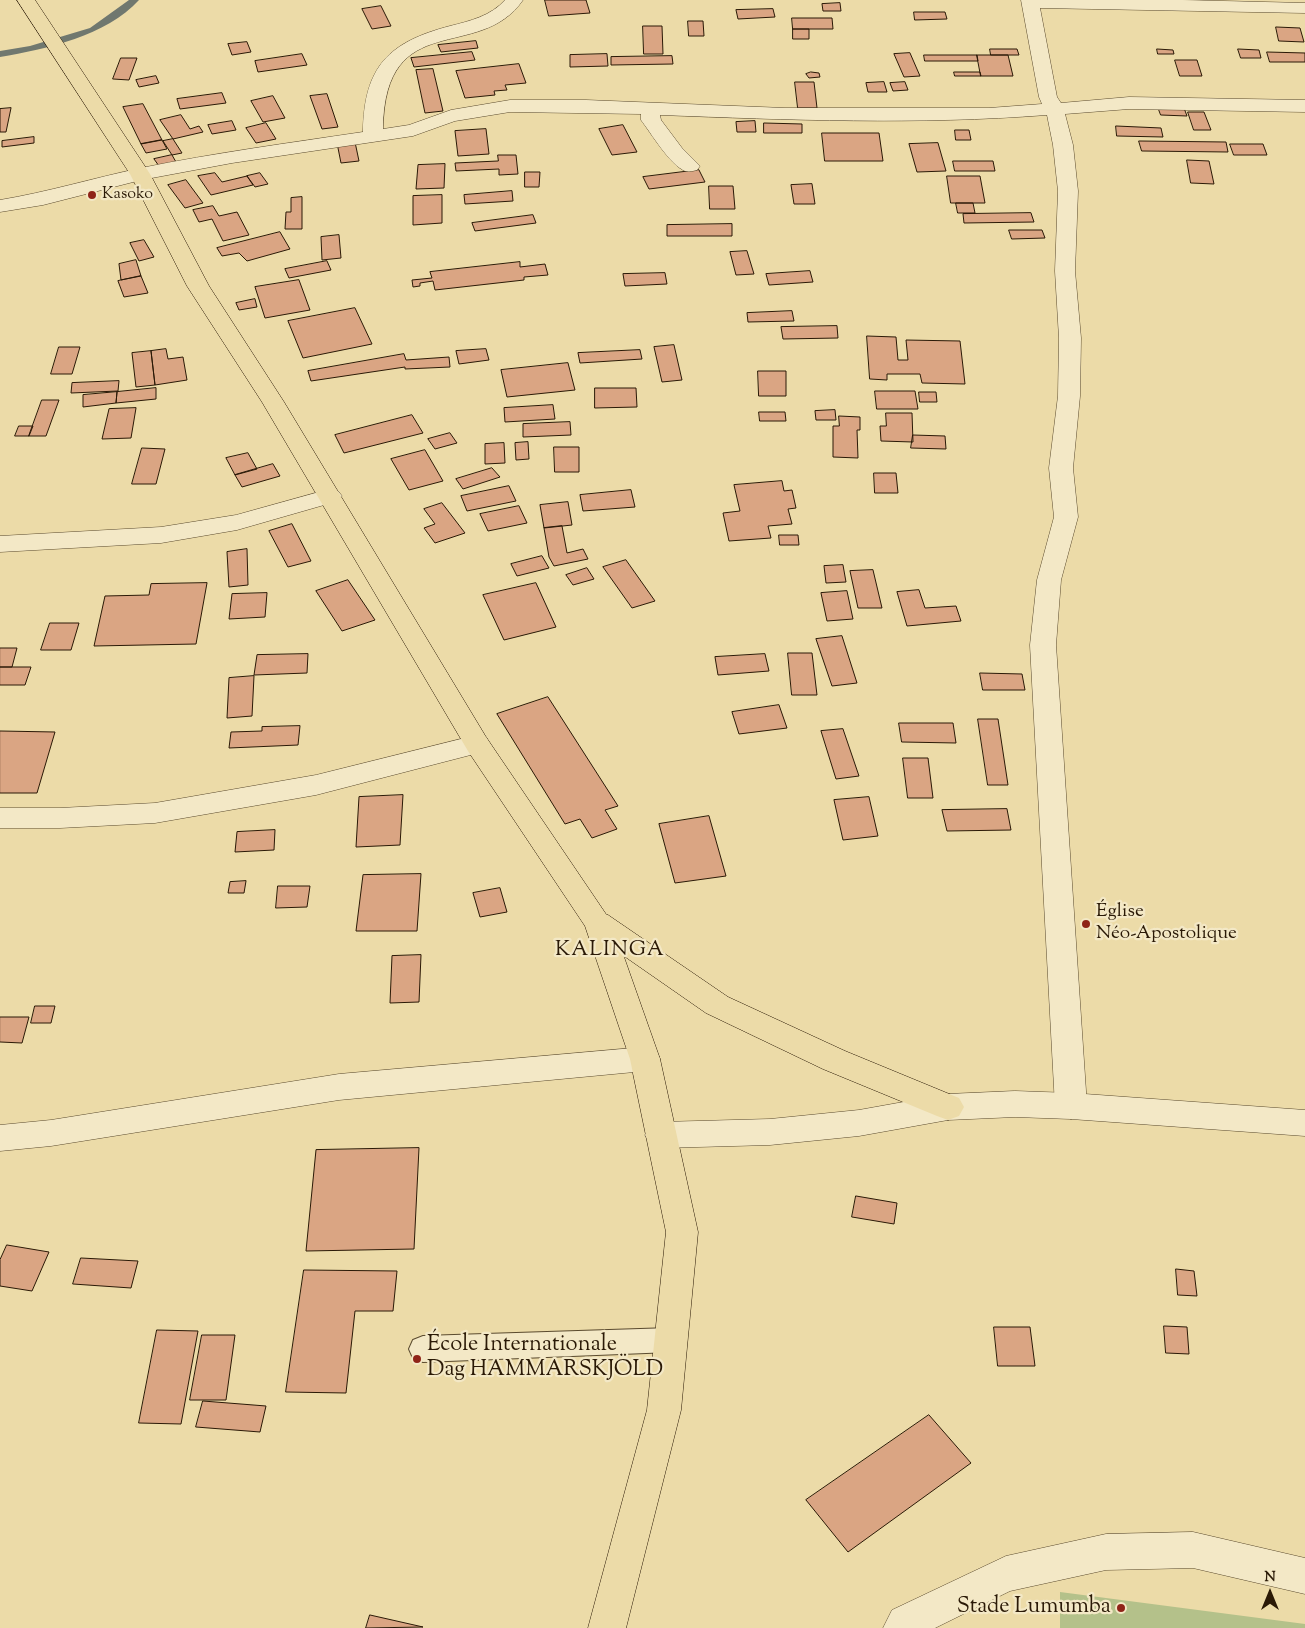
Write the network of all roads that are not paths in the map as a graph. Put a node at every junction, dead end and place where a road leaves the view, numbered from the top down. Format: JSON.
{"nodes":[{"id":1,"x":26,"y":0,"type":"edge"},
{"id":2,"x":514,"y":0,"type":"edge"},
{"id":3,"x":1030,"y":1,"type":"edge"},
{"id":4,"x":1305,"y":8,"type":"edge"},
{"id":5,"x":1305,"y":106,"type":"edge"},
{"id":6,"x":650,"y":109,"type":"junction"},
{"id":7,"x":1055,"y":110,"type":"junction"},
{"id":8,"x":373,"y":135,"type":"junction"},
{"id":9,"x":690,"y":166,"type":"dead end"},
{"id":10,"x":140,"y":174,"type":"junction"},
{"id":11,"x":0,"y":206,"type":"edge"},
{"id":12,"x":330,"y":496,"type":"junction"},
{"id":13,"x":0,"y":544,"type":"edge"},
{"id":14,"x":477,"y":744,"type":"junction"},
{"id":15,"x":0,"y":818,"type":"edge"},
{"id":16,"x":598,"y":923,"type":"junction"},
{"id":17,"x":644,"y":1059,"type":"junction"},
{"id":18,"x":1071,"y":1106,"type":"junction"},
{"id":19,"x":948,"y":1107,"type":"junction"},
{"id":20,"x":1305,"y":1122,"type":"edge"},
{"id":21,"x":661,"y":1134,"type":"junction"},
{"id":22,"x":0,"y":1138,"type":"edge"},
{"id":23,"x":671,"y":1340,"type":"junction"},
{"id":24,"x":423,"y":1349,"type":"dead end"},
{"id":25,"x":1305,"y":1576,"type":"edge"},
{"id":26,"x":607,"y":1628,"type":"edge"},
{"id":27,"x":902,"y":1628,"type":"edge"}],
"edges":[{"from":1,"to":10,"type":"main road"},
{"from":2,"to":8,"type":"street"},
{"from":3,"to":4,"type":"street"},
{"from":3,"to":7,"type":"street"},
{"from":5,"to":7,"type":"street"},
{"from":6,"to":7,"type":"street"},
{"from":6,"to":8,"type":"street"},
{"from":6,"to":9,"type":"street"},
{"from":7,"to":18,"type":"street"},
{"from":8,"to":10,"type":"street"},
{"from":10,"to":11,"type":"street"},
{"from":10,"to":12,"type":"main road"},
{"from":12,"to":13,"type":"street"},
{"from":12,"to":14,"type":"main road"},
{"from":14,"to":15,"type":"street"},
{"from":14,"to":16,"type":"main road"},
{"from":16,"to":17,"type":"main road"},
{"from":16,"to":19,"type":"main road"},
{"from":17,"to":21,"type":"main road"},
{"from":17,"to":22,"type":"street"},
{"from":18,"to":19,"type":"street"},
{"from":18,"to":20,"type":"street"},
{"from":19,"to":21,"type":"street"},
{"from":21,"to":23,"type":"main road"},
{"from":23,"to":24,"type":"lane"},
{"from":23,"to":26,"type":"main road"},
{"from":25,"to":27,"type":"street"}]}
